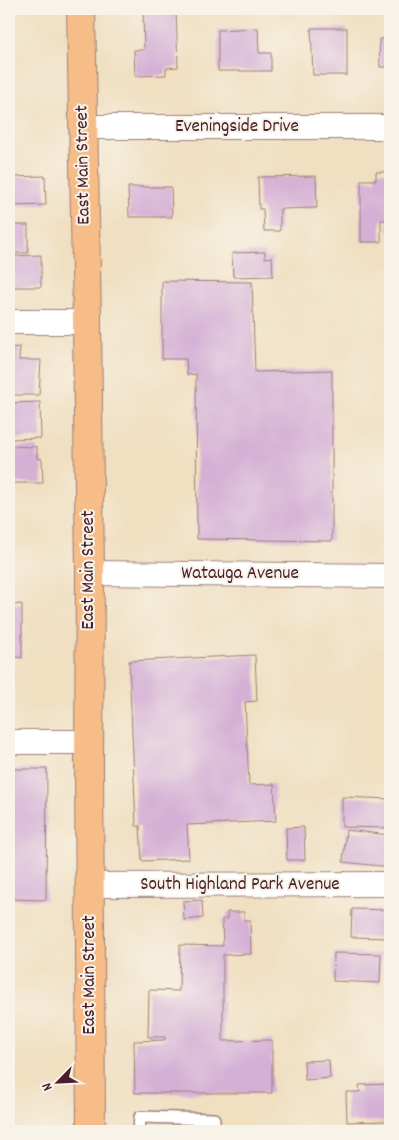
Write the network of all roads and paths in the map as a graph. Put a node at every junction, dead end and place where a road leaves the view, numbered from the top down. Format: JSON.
{"nodes":[{"id":1,"x":81,"y":9,"type":"edge"},
{"id":2,"x":390,"y":127,"type":"edge"},
{"id":3,"x":83,"y":128,"type":"junction"},
{"id":4,"x":9,"y":322,"type":"edge"},
{"id":5,"x":87,"y":322,"type":"junction"},
{"id":6,"x":90,"y":573,"type":"junction"},
{"id":7,"x":390,"y":576,"type":"edge"},
{"id":8,"x":9,"y":742,"type":"edge"},
{"id":9,"x":89,"y":742,"type":"junction"},
{"id":10,"x":390,"y":884,"type":"edge"},
{"id":11,"x":90,"y":885,"type":"junction"},
{"id":12,"x":91,"y":1131,"type":"edge"},
{"id":13,"x":139,"y":1131,"type":"edge"},
{"id":14,"x":214,"y":1131,"type":"edge"}],
"edges":[{"from":1,"to":3,"type":"main road","name":"East Main Street"},
{"from":2,"to":3,"type":"street","name":"Eveningside Drive"},
{"from":3,"to":5,"type":"main road","name":"East Main Street"},
{"from":4,"to":5,"type":"street"},
{"from":5,"to":6,"type":"main road","name":"East Main Street"},
{"from":6,"to":7,"type":"street","name":"Watauga Avenue"},
{"from":6,"to":9,"type":"main road","name":"East Main Street"},
{"from":8,"to":9,"type":"street"},
{"from":9,"to":11,"type":"main road","name":"East Main Street"},
{"from":10,"to":11,"type":"street","name":"South Highland Park Avenue"},
{"from":11,"to":12,"type":"main road","name":"East Main Street"},
{"from":13,"to":14,"type":"lane"}]}
